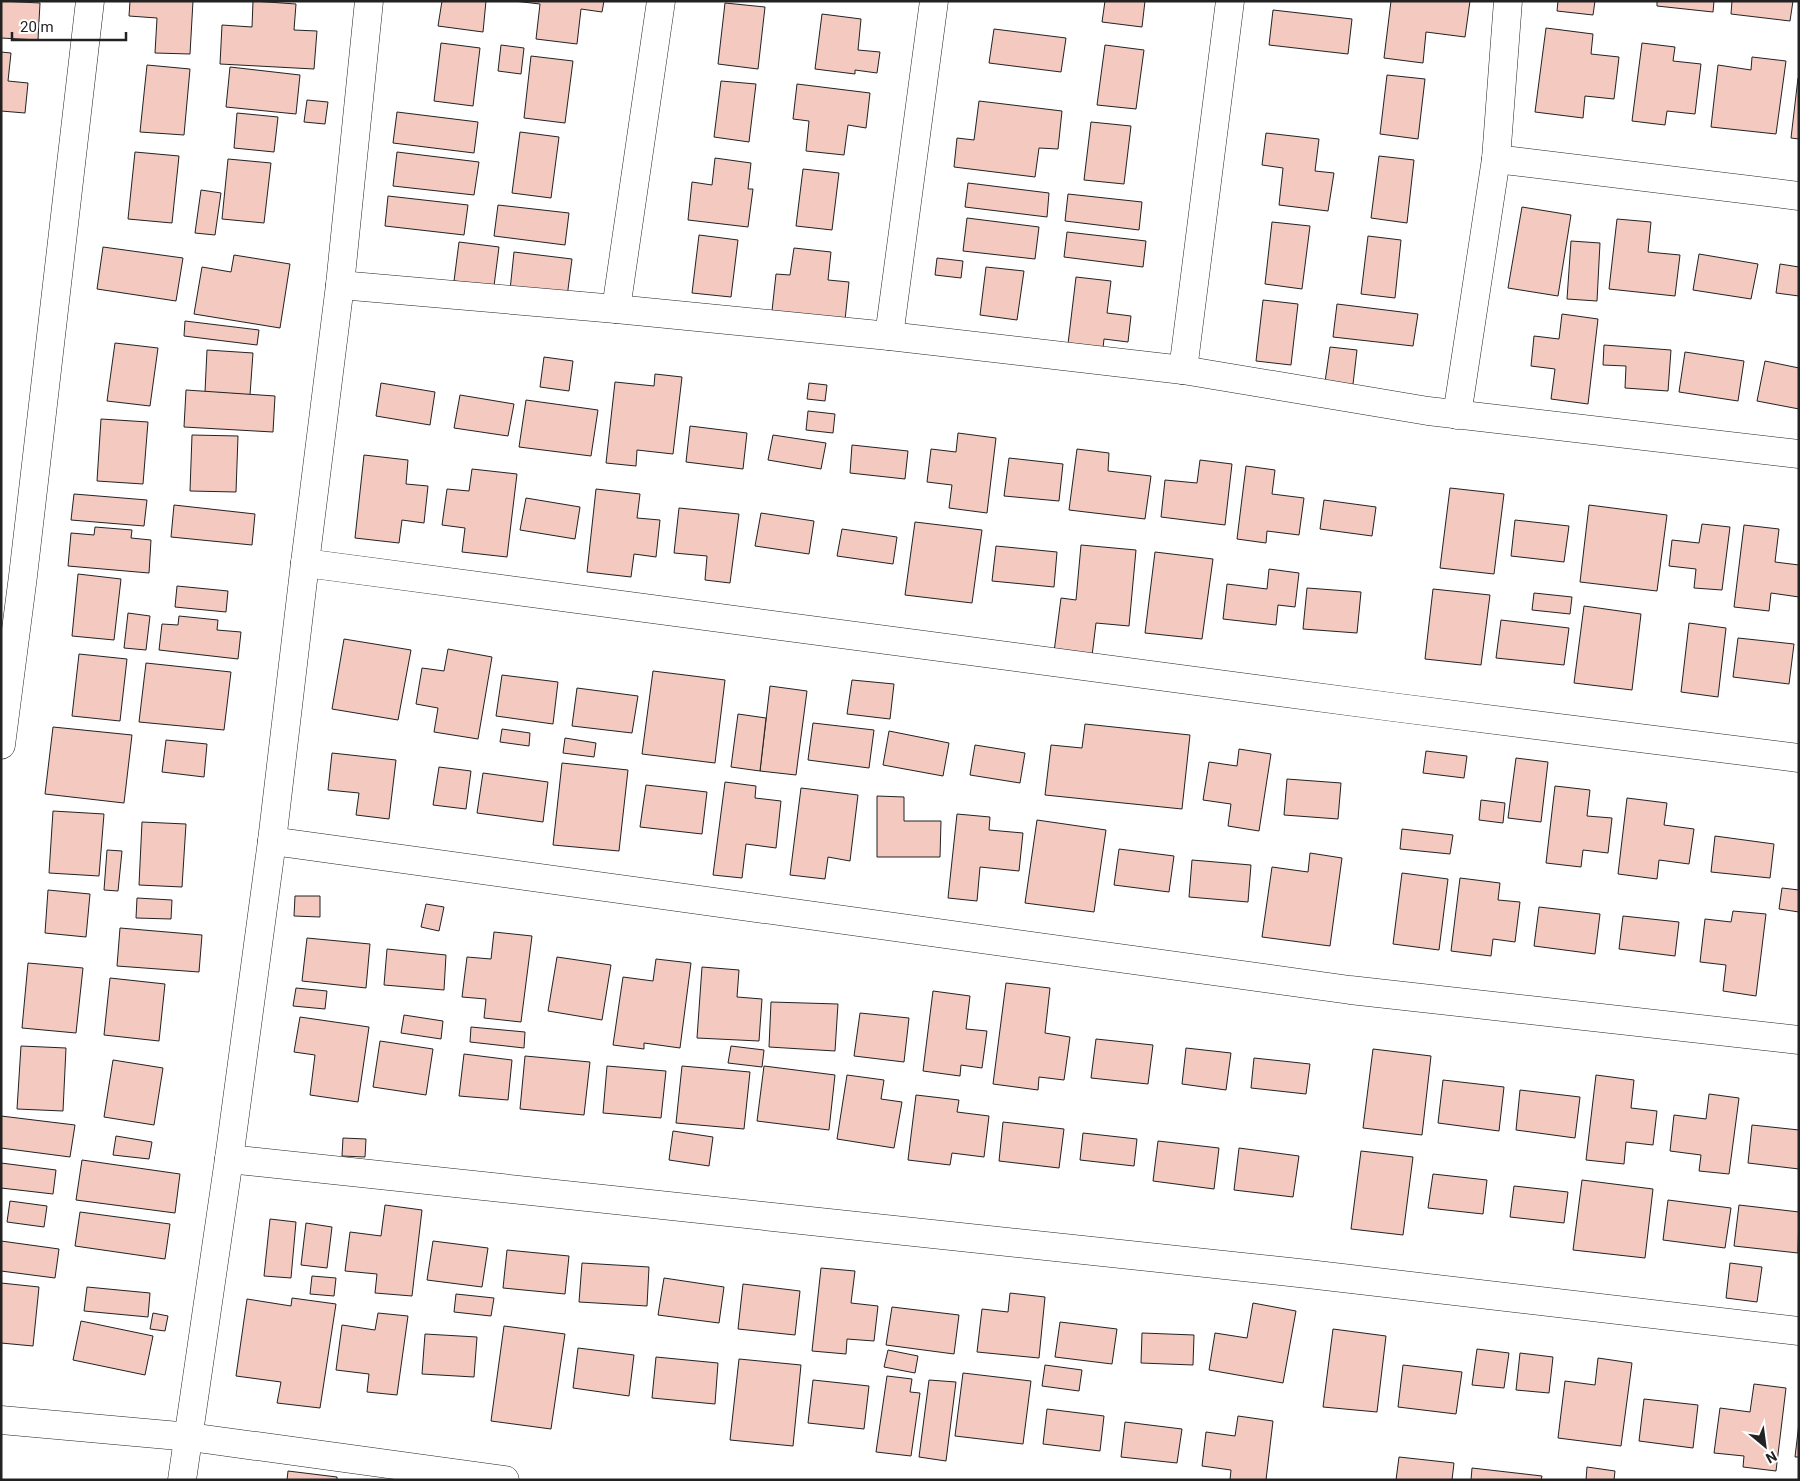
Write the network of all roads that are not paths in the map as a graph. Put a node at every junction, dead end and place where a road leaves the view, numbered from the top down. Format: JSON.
{"nodes":[{"id":1,"x":90,"y":1,"type":"edge"},
{"id":2,"x":369,"y":1,"type":"edge"},
{"id":3,"x":661,"y":1,"type":"edge"},
{"id":4,"x":934,"y":1,"type":"edge"},
{"id":5,"x":1230,"y":1,"type":"edge"},
{"id":6,"x":1508,"y":1,"type":"edge"},
{"id":7,"x":1496,"y":160,"type":"junction"},
{"id":8,"x":1799,"y":196,"type":"edge"},
{"id":9,"x":340,"y":285,"type":"junction"},
{"id":10,"x":616,"y":309,"type":"junction"},
{"id":11,"x":888,"y":336,"type":"junction"},
{"id":12,"x":1183,"y":370,"type":"junction"},
{"id":13,"x":1457,"y":415,"type":"junction"},
{"id":14,"x":1799,"y":454,"type":"edge"},
{"id":15,"x":304,"y":563,"type":"junction"},
{"id":16,"x":1,"y":745,"type":"edge"},
{"id":17,"x":1799,"y":758,"type":"edge"},
{"id":18,"x":272,"y":841,"type":"junction"},
{"id":19,"x":1799,"y":1040,"type":"edge"},
{"id":20,"x":229,"y":1159,"type":"junction"},
{"id":21,"x":1799,"y":1331,"type":"edge"},
{"id":22,"x":1,"y":1420,"type":"edge"},
{"id":23,"x":190,"y":1437,"type":"junction"},
{"id":24,"x":182,"y":1480,"type":"edge"},
{"id":25,"x":505,"y":1480,"type":"edge"}],
"edges":[{"from":1,"to":16,"type":"street"},
{"from":2,"to":9,"type":"street"},
{"from":3,"to":10,"type":"street"},
{"from":4,"to":11,"type":"street"},
{"from":5,"to":12,"type":"street"},
{"from":6,"to":7,"type":"street"},
{"from":7,"to":8,"type":"street"},
{"from":7,"to":13,"type":"street"},
{"from":9,"to":10,"type":"street"},
{"from":9,"to":15,"type":"street"},
{"from":10,"to":11,"type":"street"},
{"from":11,"to":12,"type":"street"},
{"from":12,"to":13,"type":"street"},
{"from":13,"to":14,"type":"street"},
{"from":15,"to":17,"type":"street"},
{"from":15,"to":18,"type":"street"},
{"from":18,"to":19,"type":"street"},
{"from":18,"to":20,"type":"street"},
{"from":20,"to":21,"type":"street"},
{"from":20,"to":23,"type":"street"},
{"from":22,"to":23,"type":"street"},
{"from":23,"to":24,"type":"street"},
{"from":23,"to":25,"type":"street"}]}
